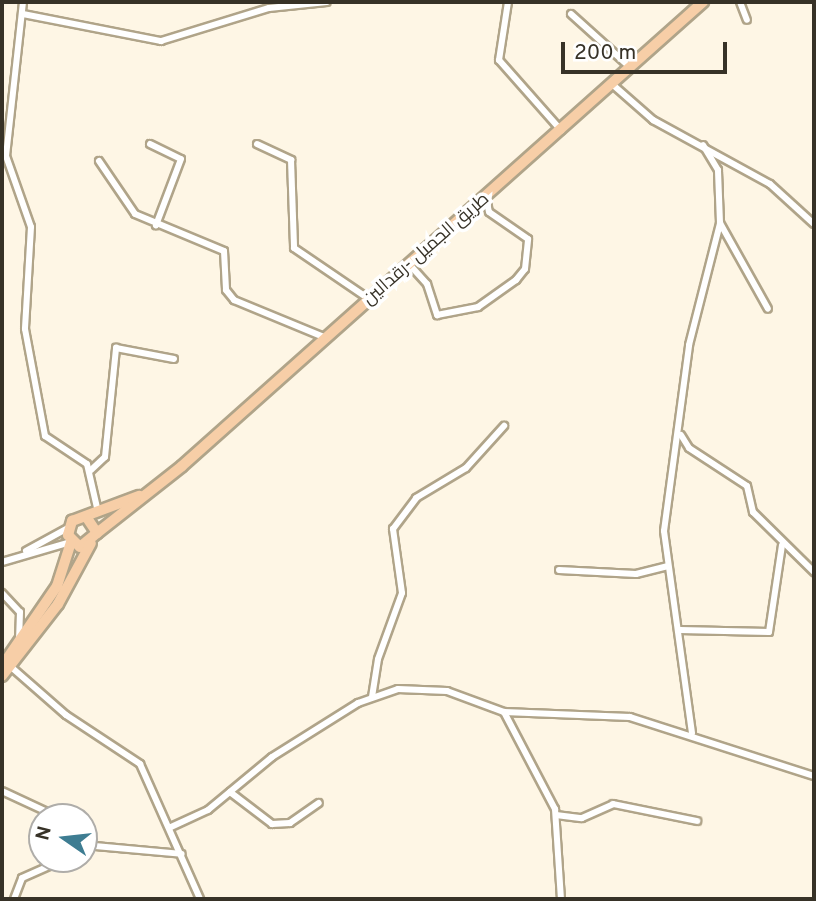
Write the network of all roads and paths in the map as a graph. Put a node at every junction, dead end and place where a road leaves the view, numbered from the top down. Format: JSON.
{"nodes":[{"id":1,"x":23,"y":2,"type":"edge"},
{"id":2,"x":327,"y":2,"type":"edge"},
{"id":3,"x":508,"y":2,"type":"edge"},
{"id":4,"x":703,"y":2,"type":"edge"},
{"id":5,"x":740,"y":2,"type":"edge"},
{"id":6,"x":571,"y":14,"type":"dead end"},
{"id":7,"x":23,"y":15,"type":"junction"},
{"id":8,"x":747,"y":20,"type":"dead end"},
{"id":9,"x":631,"y":68,"type":"junction"},
{"id":10,"x":612,"y":85,"type":"junction"},
{"id":11,"x":561,"y":130,"type":"junction"},
{"id":12,"x":150,"y":144,"type":"dead end"},
{"id":13,"x":257,"y":144,"type":"dead end"},
{"id":14,"x":703,"y":145,"type":"junction"},
{"id":15,"x":729,"y":159,"type":"junction"},
{"id":16,"x":99,"y":161,"type":"dead end"},
{"id":17,"x":718,"y":170,"type":"junction"},
{"id":18,"x":486,"y":198,"type":"junction"},
{"id":19,"x":720,"y":223,"type":"junction"},
{"id":20,"x":814,"y":224,"type":"edge"},
{"id":21,"x":156,"y":225,"type":"junction"},
{"id":22,"x":409,"y":264,"type":"junction"},
{"id":23,"x":369,"y":299,"type":"junction"},
{"id":24,"x":768,"y":309,"type":"dead end"},
{"id":25,"x":326,"y":338,"type":"junction"},
{"id":26,"x":174,"y":359,"type":"dead end"},
{"id":27,"x":504,"y":426,"type":"dead end"},
{"id":28,"x":681,"y":435,"type":"junction"},
{"id":29,"x":91,"y":470,"type":"junction"},
{"id":30,"x":146,"y":493,"type":"junction"},
{"id":31,"x":98,"y":513,"type":"junction"},
{"id":32,"x":87,"y":518,"type":"junction"},
{"id":33,"x":68,"y":528,"type":"junction"},
{"id":34,"x":97,"y":533,"type":"junction"},
{"id":35,"x":71,"y":542,"type":"junction"},
{"id":36,"x":91,"y":543,"type":"junction"},
{"id":37,"x":782,"y":545,"type":"junction"},
{"id":38,"x":16,"y":558,"type":"junction"},
{"id":39,"x":2,"y":562,"type":"edge"},
{"id":40,"x":668,"y":566,"type":"junction"},
{"id":41,"x":559,"y":570,"type":"dead end"},
{"id":42,"x":814,"y":572,"type":"edge"},
{"id":43,"x":2,"y":593,"type":"edge"},
{"id":44,"x":680,"y":630,"type":"junction"},
{"id":45,"x":6,"y":665,"type":"edge"},
{"id":46,"x":2,"y":676,"type":"edge"},
{"id":47,"x":372,"y":697,"type":"junction"},
{"id":48,"x":504,"y":712,"type":"junction"},
{"id":49,"x":692,"y":733,"type":"junction"},
{"id":50,"x":814,"y":776,"type":"edge"},
{"id":51,"x":2,"y":791,"type":"edge"},
{"id":52,"x":230,"y":792,"type":"junction"},
{"id":53,"x":28,"y":803,"type":"edge"},
{"id":54,"x":319,"y":803,"type":"dead end"},
{"id":55,"x":556,"y":815,"type":"junction"},
{"id":56,"x":697,"y":821,"type":"dead end"},
{"id":57,"x":171,"y":827,"type":"junction"},
{"id":58,"x":98,"y":846,"type":"edge"},
{"id":59,"x":182,"y":854,"type":"junction"},
{"id":60,"x":33,"y":873,"type":"edge"},
{"id":61,"x":14,"y":899,"type":"edge"},
{"id":62,"x":200,"y":899,"type":"edge"},
{"id":63,"x":561,"y":899,"type":"edge"}],
"edges":[{"from":1,"to":7,"type":"street"},
{"from":2,"to":7,"type":"street"},
{"from":3,"to":11,"type":"street"},
{"from":4,"to":9,"type":"main road","name":"طريق الجميل -رقدالين"},
{"from":5,"to":8,"type":"street"},
{"from":6,"to":9,"type":"street"},
{"from":7,"to":29,"type":"street"},
{"from":9,"to":10,"type":"main road","name":"طريق الجميل -رقدالين"},
{"from":10,"to":11,"type":"main road","name":"طريق الجميل -رقدالين"},
{"from":10,"to":14,"type":"street"},
{"from":11,"to":18,"type":"main road","name":"طريق الجميل -رقدالين"},
{"from":12,"to":21,"type":"street"},
{"from":13,"to":23,"type":"street"},
{"from":14,"to":15,"type":"street"},
{"from":14,"to":17,"type":"street"},
{"from":15,"to":17,"type":"street"},
{"from":15,"to":20,"type":"street"},
{"from":16,"to":21,"type":"street"},
{"from":17,"to":19,"type":"street"},
{"from":18,"to":22,"type":"main road","name":"طريق الجميل -رقدالين"},
{"from":18,"to":22,"type":"street"},
{"from":19,"to":24,"type":"street"},
{"from":19,"to":28,"type":"street"},
{"from":21,"to":25,"type":"street"},
{"from":22,"to":23,"type":"main road","name":"طريق الجميل -رقدالين"},
{"from":23,"to":25,"type":"main road","name":"طريق الجميل -رقدالين"},
{"from":25,"to":30,"type":"main road","name":"طريق الجميل -رقدالين"},
{"from":26,"to":29,"type":"street"},
{"from":27,"to":47,"type":"street"},
{"from":28,"to":37,"type":"street"},
{"from":28,"to":40,"type":"street"},
{"from":29,"to":31,"type":"street"},
{"from":30,"to":31,"type":"main road"},
{"from":30,"to":34,"type":"main road","name":"طريق الجميل -رقدالين"},
{"from":31,"to":32,"type":"main road"},
{"from":32,"to":33,"type":"main road"},
{"from":32,"to":34,"type":"main road"},
{"from":33,"to":35,"type":"main road"},
{"from":33,"to":38,"type":"street"},
{"from":34,"to":36,"type":"main road","name":"طريق الجميل -رقدالين"},
{"from":35,"to":36,"type":"main road"},
{"from":35,"to":38,"type":"street"},
{"from":35,"to":45,"type":"main road"},
{"from":36,"to":45,"type":"main road","name":"طريق الجميل -رقدالين"},
{"from":37,"to":42,"type":"street"},
{"from":37,"to":44,"type":"street"},
{"from":38,"to":39,"type":"street"},
{"from":40,"to":41,"type":"street"},
{"from":40,"to":44,"type":"street"},
{"from":43,"to":45,"type":"street"},
{"from":44,"to":49,"type":"street"},
{"from":45,"to":46,"type":"main road"},
{"from":45,"to":57,"type":"street"},
{"from":47,"to":48,"type":"street"},
{"from":47,"to":52,"type":"street"},
{"from":48,"to":49,"type":"street"},
{"from":48,"to":55,"type":"street"},
{"from":49,"to":50,"type":"street"},
{"from":51,"to":53,"type":"street"},
{"from":52,"to":54,"type":"street"},
{"from":52,"to":57,"type":"street"},
{"from":55,"to":56,"type":"street"},
{"from":55,"to":63,"type":"street"},
{"from":57,"to":59,"type":"street"},
{"from":58,"to":59,"type":"street"},
{"from":59,"to":62,"type":"street"},
{"from":60,"to":61,"type":"street"}]}
